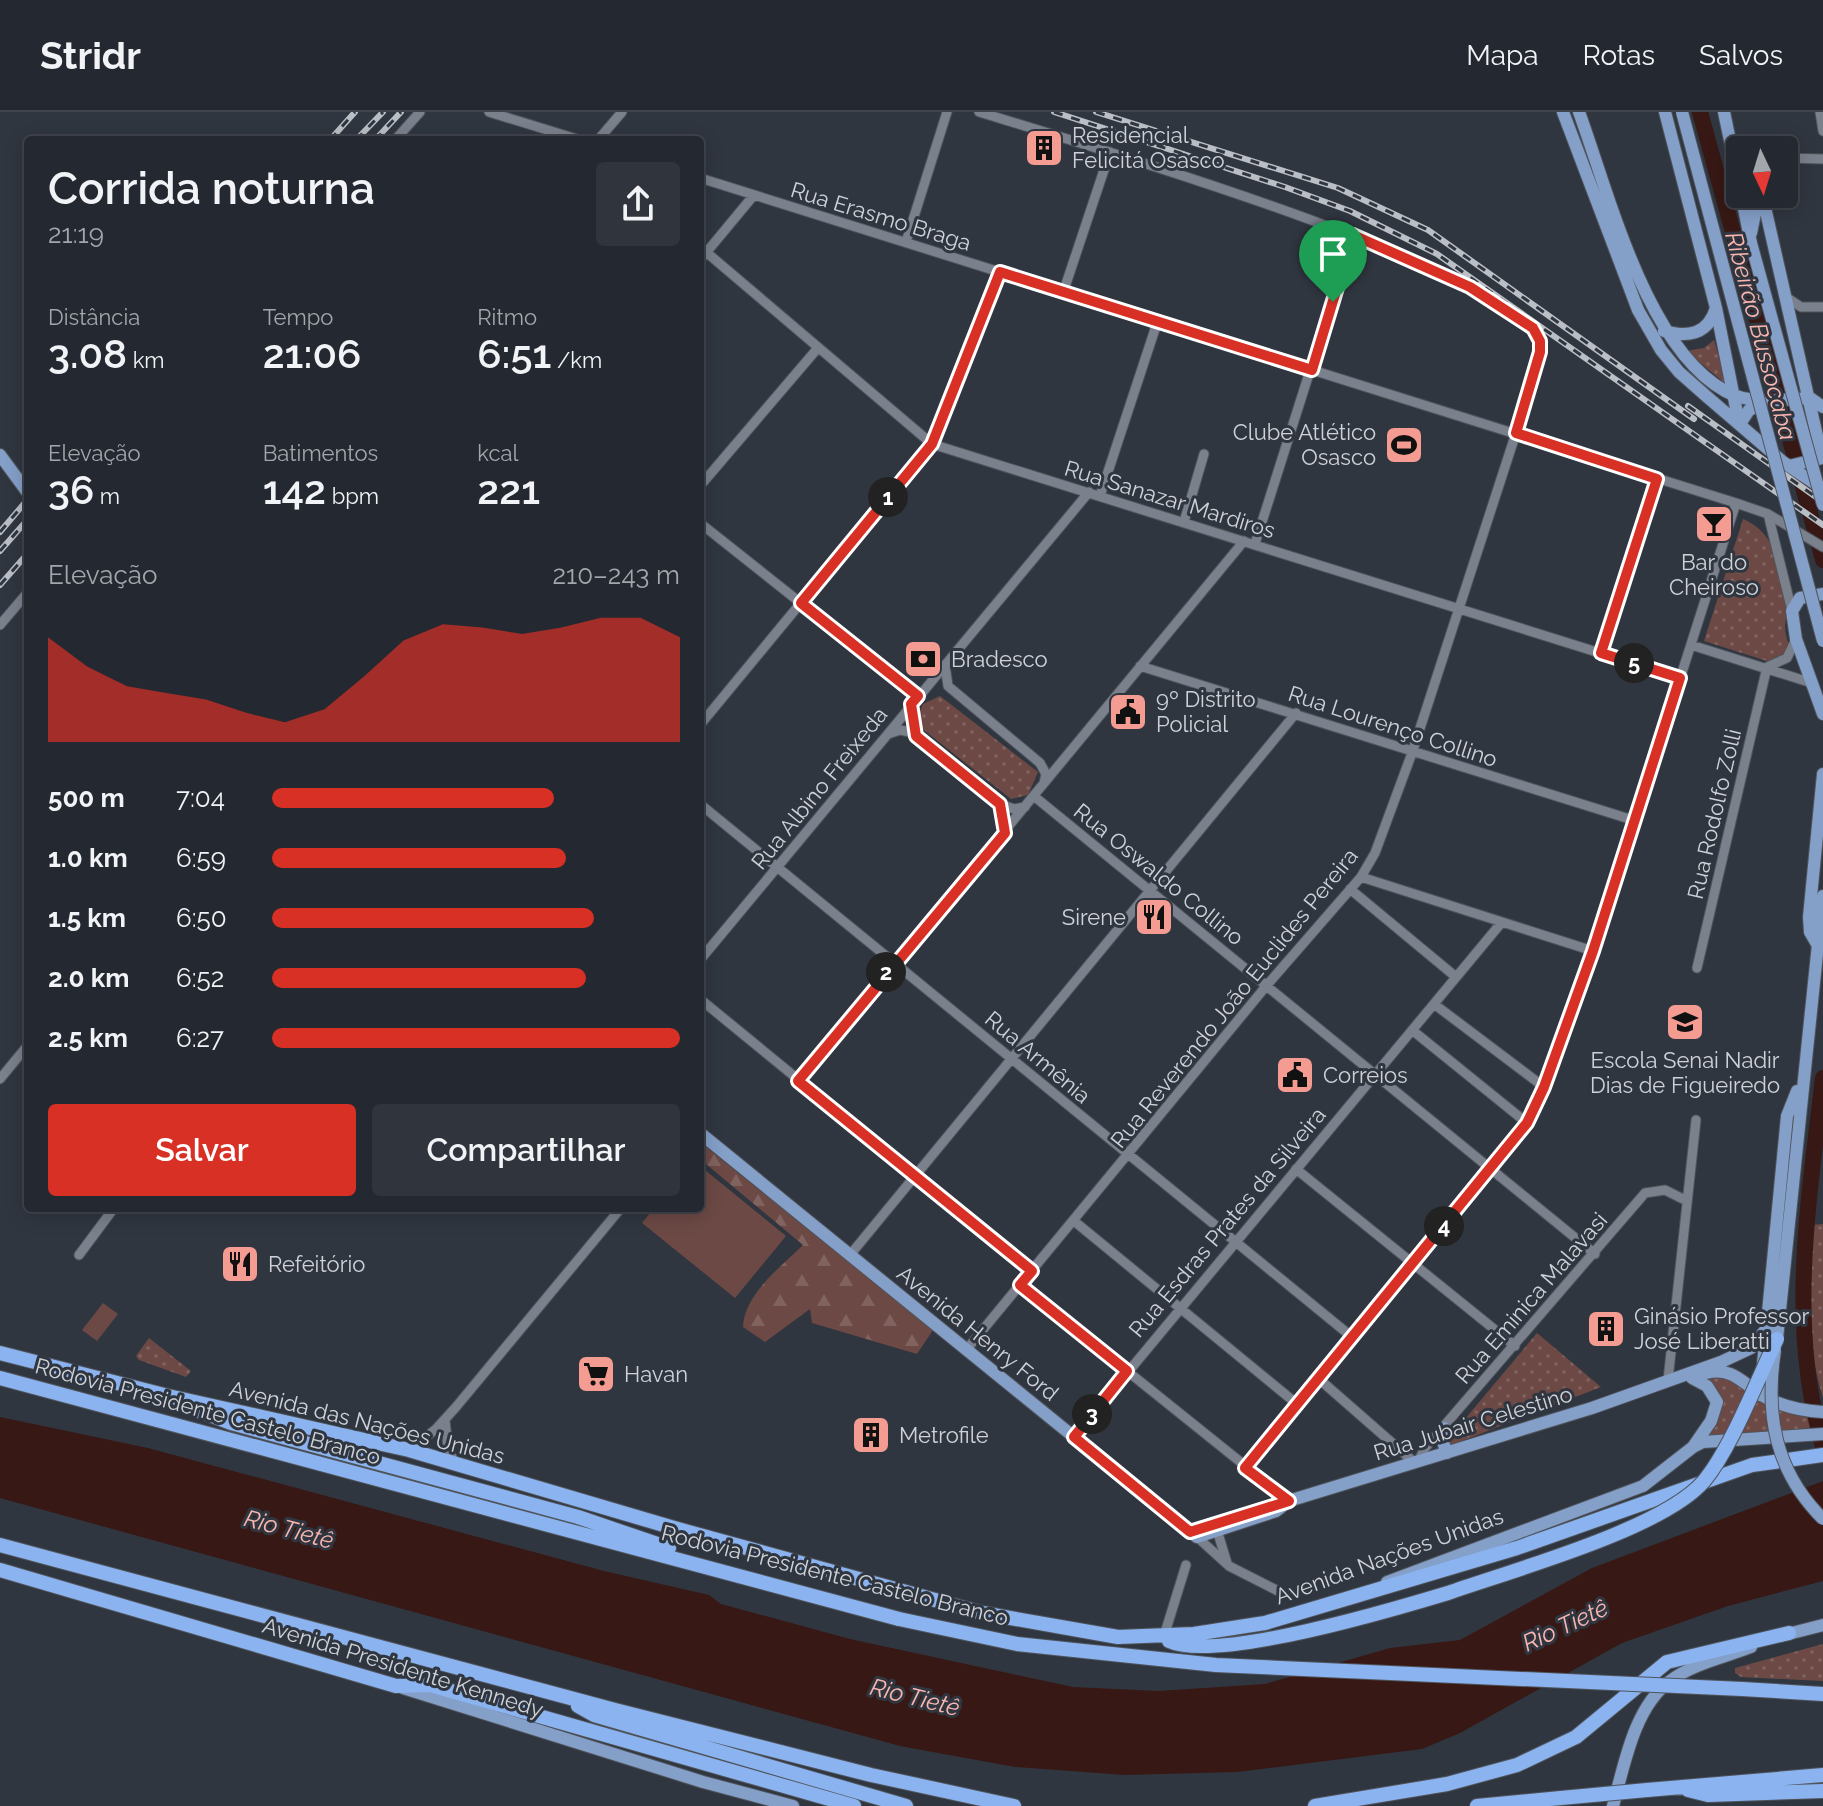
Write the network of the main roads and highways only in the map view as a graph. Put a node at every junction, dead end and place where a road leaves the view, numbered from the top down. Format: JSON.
{"nodes":[{"id":1,"x":1563,"y":112,"type":"edge"},
{"id":2,"x":1579,"y":112,"type":"edge"},
{"id":3,"x":1665,"y":112,"type":"edge"},
{"id":4,"x":1682,"y":112,"type":"edge"},
{"id":5,"x":1724,"y":113,"type":"edge"},
{"id":6,"x":1729,"y":136,"type":"edge"},
{"id":7,"x":1737,"y":136,"type":"edge"},
{"id":8,"x":1744,"y":208,"type":"edge"},
{"id":9,"x":1758,"y":208,"type":"edge"},
{"id":10,"x":1764,"y":208,"type":"edge"},
{"id":11,"x":1751,"y":240,"type":"junction"},
{"id":12,"x":1716,"y":308,"type":"junction"},
{"id":13,"x":1664,"y":331,"type":"junction"},
{"id":14,"x":1735,"y":395,"type":"junction"},
{"id":15,"x":1810,"y":398,"type":"junction"},
{"id":16,"x":1775,"y":400,"type":"junction"},
{"id":17,"x":1823,"y":407,"type":"edge"},
{"id":18,"x":1740,"y":424,"type":"junction"},
{"id":19,"x":0,"y":455,"type":"edge"},
{"id":20,"x":1795,"y":468,"type":"junction"},
{"id":21,"x":24,"y":488,"type":"edge"},
{"id":22,"x":1823,"y":489,"type":"edge"},
{"id":23,"x":1823,"y":505,"type":"edge"},
{"id":24,"x":1823,"y":594,"type":"edge"},
{"id":25,"x":1823,"y":641,"type":"edge"},
{"id":26,"x":1823,"y":714,"type":"edge"},
{"id":27,"x":1823,"y":774,"type":"edge"},
{"id":28,"x":1823,"y":896,"type":"edge"},
{"id":29,"x":1817,"y":944,"type":"junction"},
{"id":30,"x":1801,"y":1081,"type":"junction"},
{"id":31,"x":704,"y":1136,"type":"edge"},
{"id":32,"x":1772,"y":1333,"type":"junction"},
{"id":33,"x":0,"y":1353,"type":"edge"},
{"id":34,"x":0,"y":1378,"type":"edge"},
{"id":35,"x":1692,"y":1378,"type":"junction"},
{"id":36,"x":1668,"y":1380,"type":"junction"},
{"id":37,"x":1760,"y":1395,"type":"junction"},
{"id":38,"x":168,"y":1396,"type":"junction"},
{"id":39,"x":1823,"y":1412,"type":"edge"},
{"id":40,"x":1444,"y":1428,"type":"road end"},
{"id":41,"x":1817,"y":1434,"type":"edge"},
{"id":42,"x":1693,"y":1447,"type":"junction"},
{"id":43,"x":1447,"y":1453,"type":"junction"},
{"id":44,"x":1823,"y":1455,"type":"edge"},
{"id":45,"x":1289,"y":1501,"type":"junction"},
{"id":46,"x":1823,"y":1519,"type":"edge"},
{"id":47,"x":674,"y":1528,"type":"joint"},
{"id":48,"x":1194,"y":1534,"type":"junction"},
{"id":49,"x":0,"y":1545,"type":"edge"},
{"id":50,"x":698,"y":1563,"type":"junction"},
{"id":51,"x":0,"y":1570,"type":"edge"},
{"id":52,"x":1374,"y":1589,"type":"junction"},
{"id":53,"x":1823,"y":1625,"type":"edge"},
{"id":54,"x":1789,"y":1633,"type":"junction"},
{"id":55,"x":1161,"y":1636,"type":"junction"},
{"id":56,"x":396,"y":1686,"type":"junction"},
{"id":57,"x":1823,"y":1694,"type":"edge"},
{"id":58,"x":561,"y":1696,"type":"junction"},
{"id":59,"x":1822,"y":1774,"type":"edge"},
{"id":60,"x":1676,"y":1787,"type":"junction"},
{"id":61,"x":1823,"y":1791,"type":"edge"},
{"id":62,"x":793,"y":1806,"type":"edge"},
{"id":63,"x":854,"y":1806,"type":"edge"},
{"id":64,"x":906,"y":1806,"type":"edge"},
{"id":65,"x":1014,"y":1806,"type":"edge"},
{"id":66,"x":1315,"y":1806,"type":"edge"},
{"id":67,"x":1477,"y":1806,"type":"edge"},
{"id":68,"x":1613,"y":1806,"type":"edge"}],
"edges":[{"from":1,"to":18,"type":"main road"},
{"from":2,"to":13,"type":"main road"},
{"from":3,"to":12,"type":"main road"},
{"from":4,"to":25,"type":"main road","bridge":true},
{"from":5,"to":6,"type":"main road"},
{"from":5,"to":7,"type":"main road"},
{"from":8,"to":11,"type":"main road"},
{"from":9,"to":11,"type":"main road"},
{"from":10,"to":15,"type":"main road"},
{"from":11,"to":23,"type":"main road","bridge":true},
{"from":12,"to":13,"type":"main road"},
{"from":12,"to":14,"type":"main road"},
{"from":13,"to":14,"type":"main road"},
{"from":14,"to":16,"type":"main road"},
{"from":14,"to":18,"type":"main road"},
{"from":15,"to":16,"type":"main road"},
{"from":15,"to":17,"type":"main road"},
{"from":15,"to":20,"type":"main road"},
{"from":16,"to":18,"type":"main road"},
{"from":18,"to":20,"type":"main road"},
{"from":19,"to":21,"type":"main road"},
{"from":20,"to":22,"type":"main road"},
{"from":24,"to":26,"type":"main road"},
{"from":27,"to":29,"type":"main road"},
{"from":28,"to":29,"type":"main road"},
{"from":29,"to":30,"type":"main road"},
{"from":30,"to":32,"type":"main road"},
{"from":30,"to":32,"type":"main road"},
{"from":31,"to":48,"type":"main road","name":"Avenida Henry Ford"},
{"from":32,"to":36,"type":"main road","name":"Rua Jubair Celestino"},
{"from":32,"to":37,"type":"main road"},
{"from":32,"to":46,"type":"main road","bridge":true},
{"from":32,"to":55,"type":"highway","bridge":true},
{"from":33,"to":38,"type":"highway","name":"Avenida das Nações Unidas"},
{"from":34,"to":50,"type":"highway","name":"Rodovia Presidente Castelo Branco"},
{"from":35,"to":36,"type":"main road"},
{"from":35,"to":37,"type":"main road"},
{"from":35,"to":42,"type":"main road"},
{"from":36,"to":43,"type":"main road","name":"Rua Jubair Celestino"},
{"from":37,"to":39,"type":"main road"},
{"from":38,"to":47,"type":"highway","name":"Avenida das Nações Unidas"},
{"from":38,"to":50,"type":"highway"},
{"from":40,"to":43,"type":"main road"},
{"from":41,"to":42,"type":"main road","name":"Avenida Nações Unidas"},
{"from":42,"to":52,"type":"main road","name":"Avenida Nações Unidas"},
{"from":43,"to":45,"type":"main road","name":"Rua Jubair Celestino"},
{"from":44,"to":52,"type":"highway","bridge":true},
{"from":45,"to":48,"type":"main road","name":"Rua Jubair Celestino"},
{"from":45,"to":48,"type":"main road","name":"Rua Jubair Celestino"},
{"from":47,"to":55,"type":"highway","name":"Avenida Nações Unidas"},
{"from":49,"to":58,"type":"highway"},
{"from":50,"to":57,"type":"highway","name":"Rodovia Presidente Castelo Branco","bridge":true},
{"from":51,"to":56,"type":"highway","name":"Avenida Presidente Kennedy"},
{"from":52,"to":55,"type":"highway","name":"Avenida Nações Unidas"},
{"from":53,"to":54,"type":"main road"},
{"from":54,"to":66,"type":"highway"},
{"from":54,"to":68,"type":"main road"},
{"from":56,"to":62,"type":"main road","name":"Avenida Presidente Kennedy"},
{"from":56,"to":63,"type":"highway"},
{"from":58,"to":64,"type":"highway"},
{"from":58,"to":65,"type":"highway"},
{"from":59,"to":60,"type":"highway"},
{"from":60,"to":61,"type":"highway"},
{"from":60,"to":67,"type":"highway","bridge":true}]}
